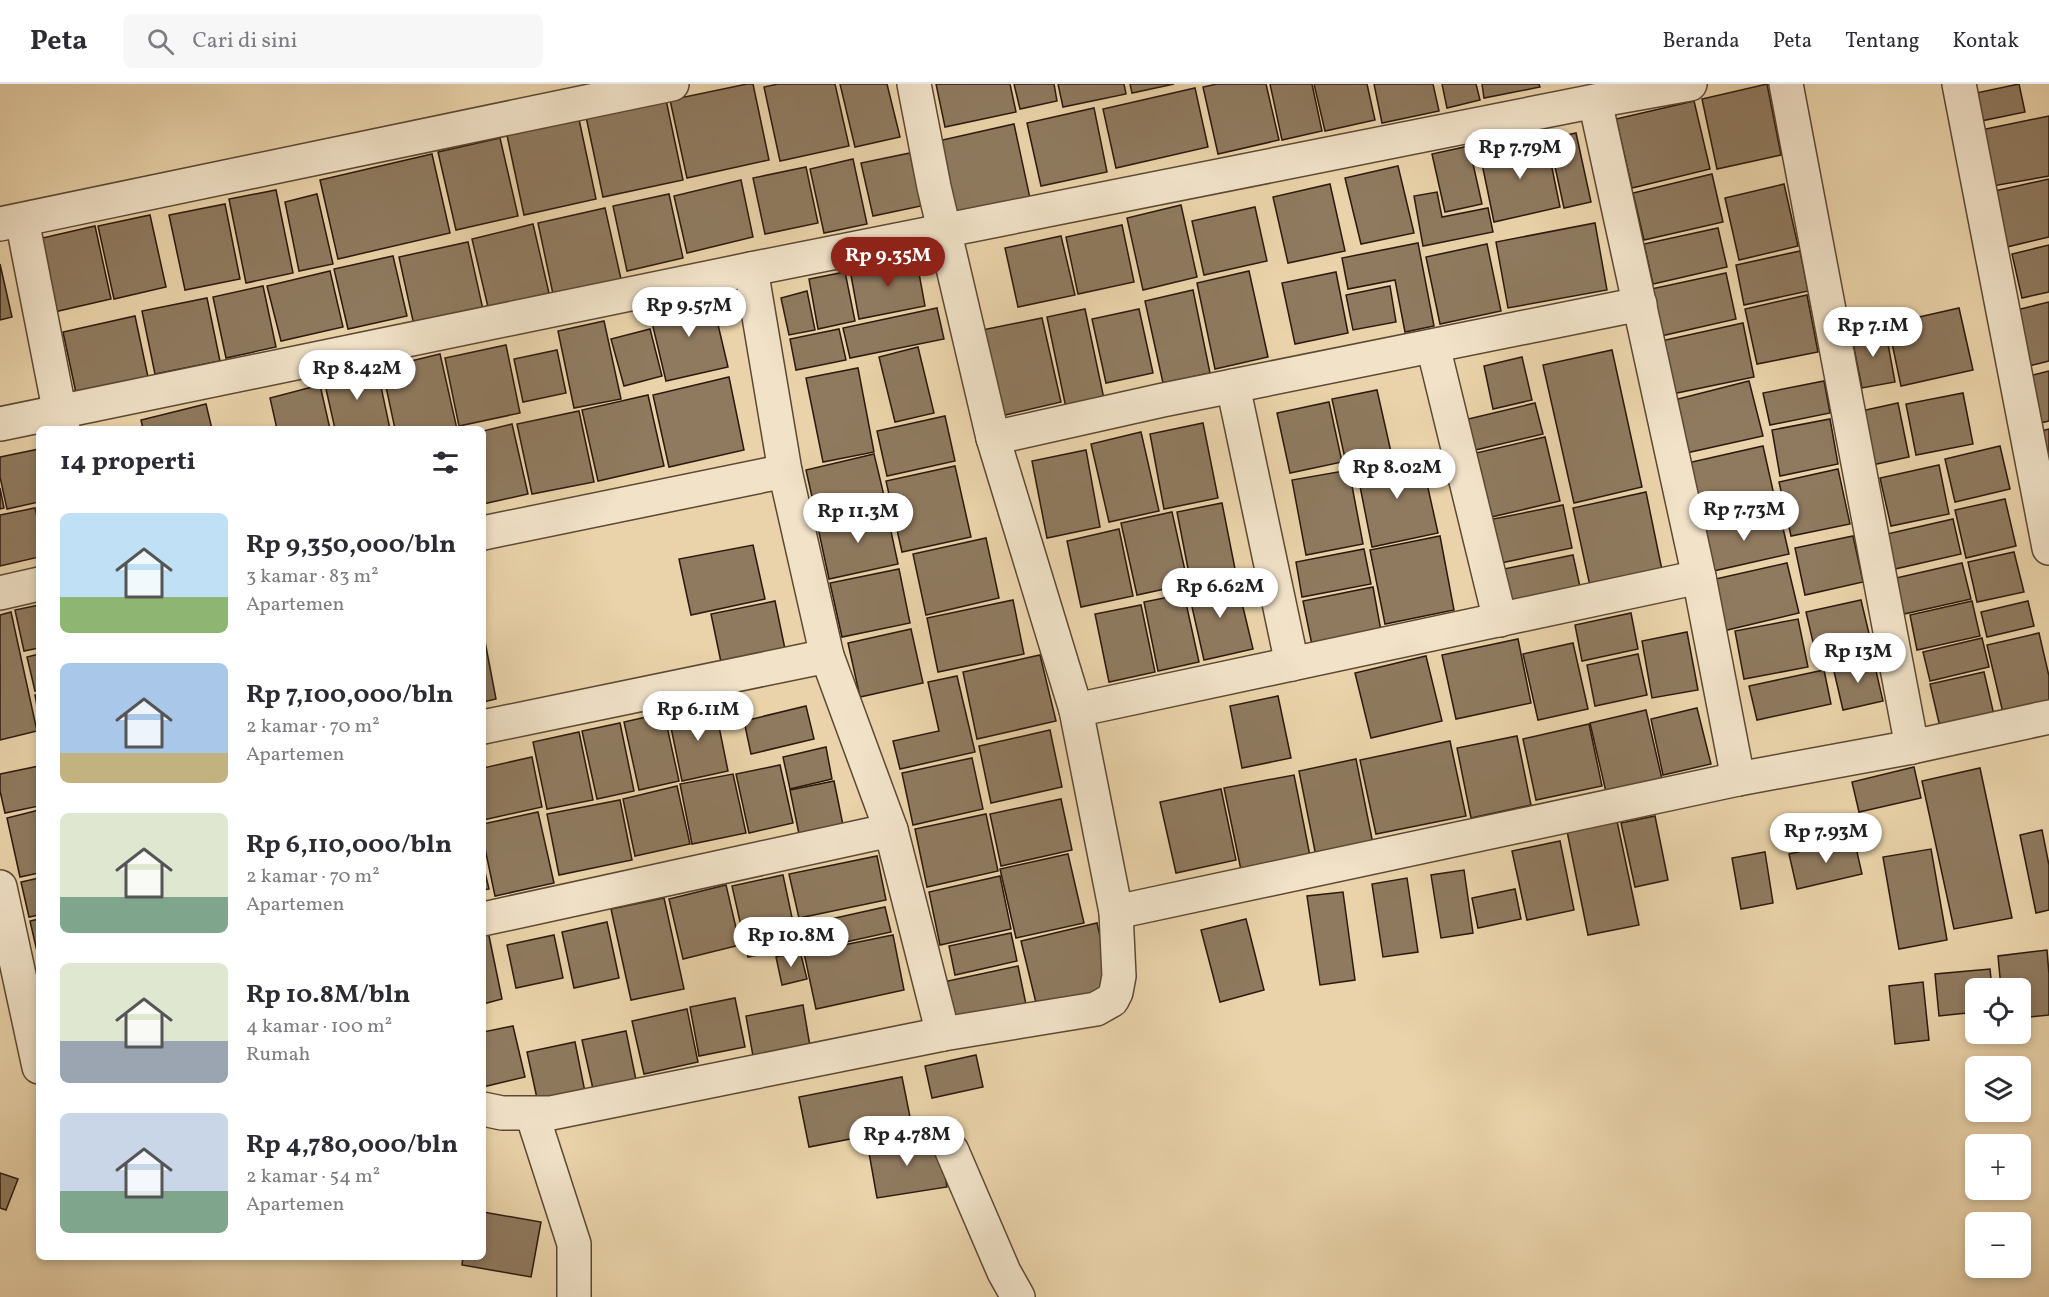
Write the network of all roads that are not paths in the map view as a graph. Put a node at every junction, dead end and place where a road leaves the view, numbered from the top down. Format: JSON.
{"nodes":[{"id":1,"x":672,"y":84,"type":"edge"},
{"id":2,"x":914,"y":84,"type":"edge"},
{"id":3,"x":1690,"y":84,"type":"edge"},
{"id":4,"x":1786,"y":84,"type":"edge"},
{"id":5,"x":1959,"y":84,"type":"edge"},
{"id":6,"x":1595,"y":101,"type":"junction"},
{"id":7,"x":11,"y":222,"type":"edge"},
{"id":8,"x":945,"y":232,"type":"junction"},
{"id":9,"x":751,"y":269,"type":"junction"},
{"id":10,"x":1640,"y":304,"type":"junction"},
{"id":11,"x":1433,"y":345,"type":"junction"},
{"id":12,"x":1233,"y":387,"type":"junction"},
{"id":13,"x":62,"y":420,"type":"edge"},
{"id":14,"x":0,"y":424,"type":"edge"},
{"id":15,"x":993,"y":438,"type":"junction"},
{"id":16,"x":785,"y":471,"type":"junction"},
{"id":17,"x":486,"y":531,"type":"edge"},
{"id":18,"x":2049,"y":548,"type":"edge"},
{"id":19,"x":1699,"y":577,"type":"junction"},
{"id":20,"x":36,"y":585,"type":"edge"},
{"id":21,"x":0,"y":593,"type":"edge"},
{"id":22,"x":1500,"y":620,"type":"junction"},
{"id":23,"x":827,"y":656,"type":"junction"},
{"id":24,"x":1292,"y":664,"type":"junction"},
{"id":25,"x":1076,"y":710,"type":"junction"},
{"id":26,"x":2049,"y":717,"type":"edge"},
{"id":27,"x":486,"y":726,"type":"edge"},
{"id":28,"x":1912,"y":747,"type":"junction"},
{"id":29,"x":1738,"y":779,"type":"junction"},
{"id":30,"x":891,"y":830,"type":"junction"},
{"id":31,"x":0,"y":888,"type":"edge"},
{"id":32,"x":1116,"y":912,"type":"junction"},
{"id":33,"x":486,"y":919,"type":"edge"},
{"id":34,"x":944,"y":1034,"type":"junction"},
{"id":35,"x":36,"y":1053,"type":"edge"},
{"id":36,"x":486,"y":1110,"type":"edge"},
{"id":37,"x":532,"y":1114,"type":"junction"},
{"id":38,"x":952,"y":1151,"type":"dead end"},
{"id":39,"x":574,"y":1297,"type":"edge"},
{"id":40,"x":1018,"y":1297,"type":"edge"}],
"edges":[{"from":1,"to":7,"type":"street"},
{"from":2,"to":8,"type":"street"},
{"from":3,"to":6,"type":"street"},
{"from":4,"to":28,"type":"street"},
{"from":5,"to":18,"type":"street"},
{"from":6,"to":8,"type":"street"},
{"from":6,"to":10,"type":"street"},
{"from":7,"to":13,"type":"street"},
{"from":8,"to":9,"type":"street"},
{"from":8,"to":15,"type":"street"},
{"from":9,"to":13,"type":"street"},
{"from":9,"to":16,"type":"street"},
{"from":10,"to":11,"type":"street"},
{"from":10,"to":19,"type":"street"},
{"from":11,"to":12,"type":"street"},
{"from":11,"to":22,"type":"street"},
{"from":12,"to":15,"type":"street"},
{"from":12,"to":24,"type":"street"},
{"from":13,"to":14,"type":"street"},
{"from":15,"to":25,"type":"street"},
{"from":16,"to":17,"type":"street"},
{"from":16,"to":23,"type":"street"},
{"from":19,"to":22,"type":"street"},
{"from":19,"to":29,"type":"street"},
{"from":20,"to":21,"type":"street"},
{"from":22,"to":24,"type":"street"},
{"from":23,"to":27,"type":"street"},
{"from":23,"to":30,"type":"street"},
{"from":24,"to":25,"type":"street"},
{"from":25,"to":32,"type":"street"},
{"from":26,"to":28,"type":"street"},
{"from":28,"to":29,"type":"street"},
{"from":29,"to":32,"type":"street"},
{"from":30,"to":33,"type":"street"},
{"from":30,"to":34,"type":"street"},
{"from":31,"to":35,"type":"street"},
{"from":32,"to":34,"type":"street"},
{"from":34,"to":37,"type":"street"},
{"from":36,"to":37,"type":"street"},
{"from":37,"to":39,"type":"street"},
{"from":38,"to":40,"type":"street"}]}
